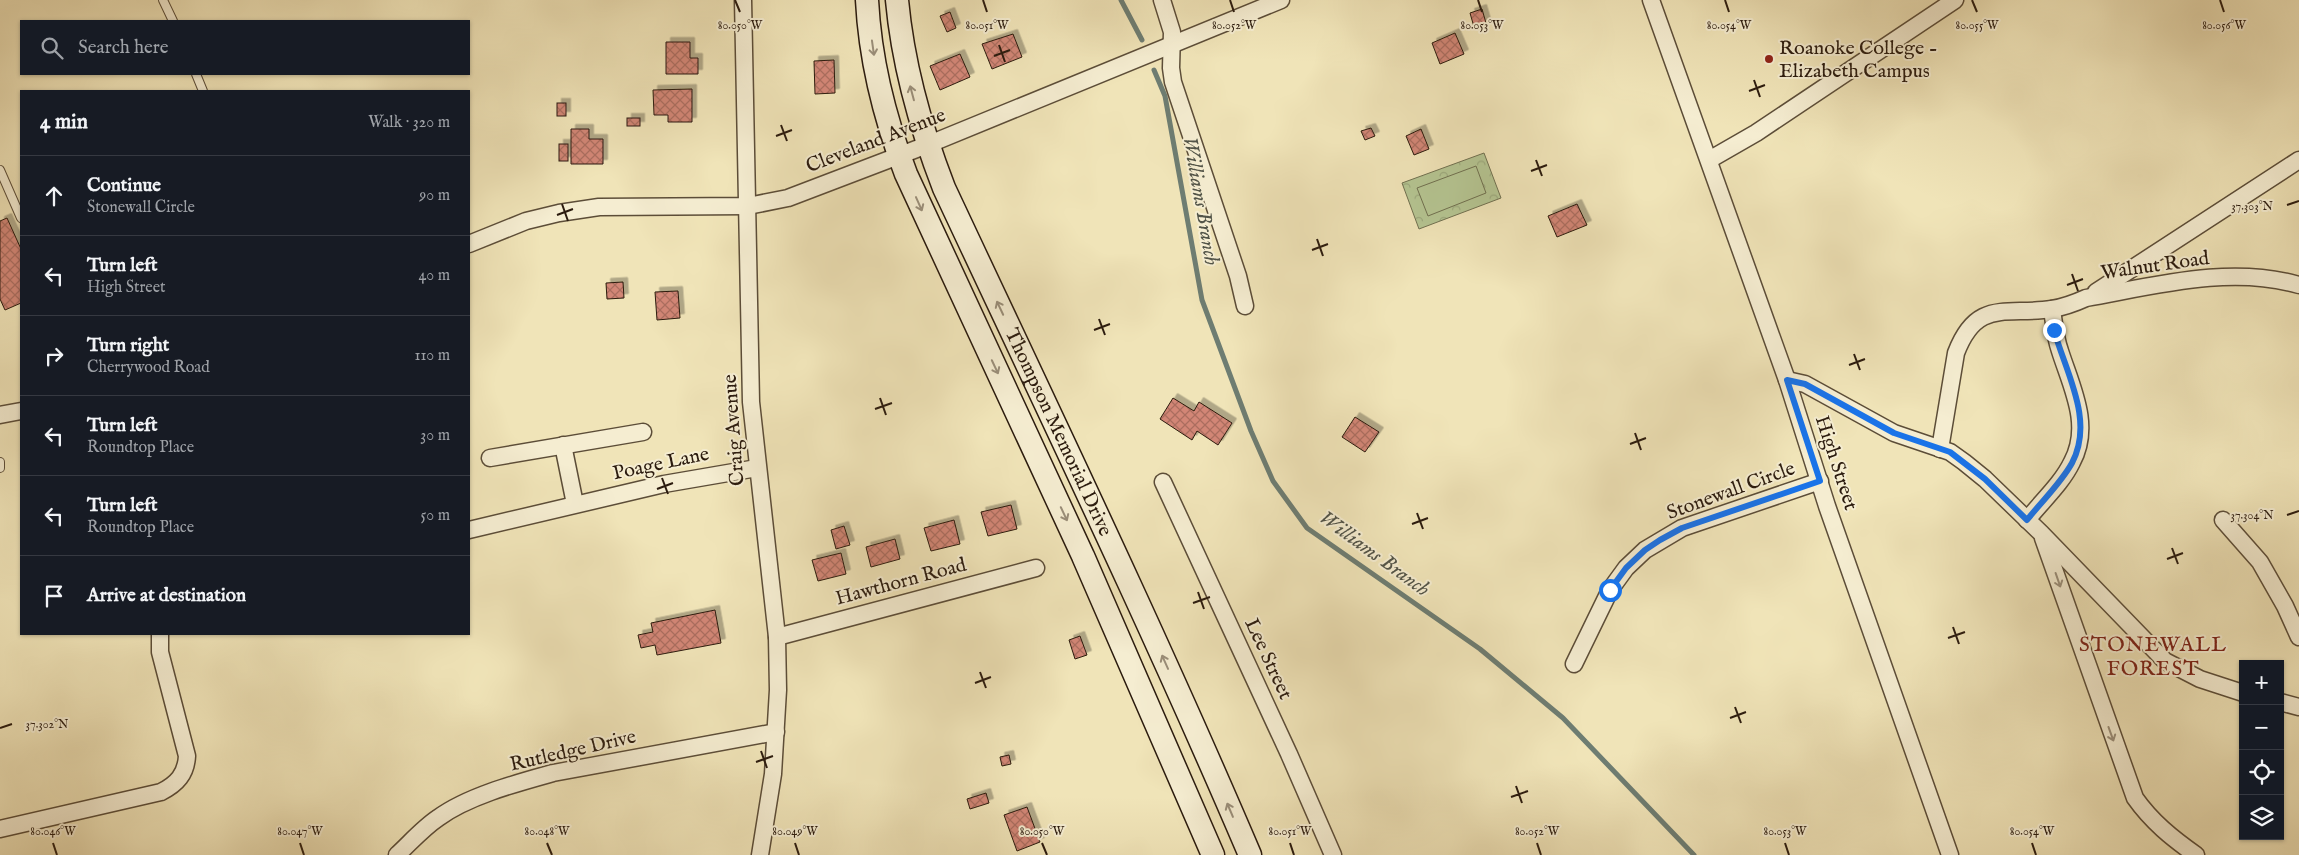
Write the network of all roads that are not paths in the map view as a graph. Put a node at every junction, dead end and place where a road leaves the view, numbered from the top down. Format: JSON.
{"nodes":[{"id":1,"x":163,"y":0,"type":"edge"},
{"id":2,"x":743,"y":0,"type":"edge"},
{"id":3,"x":867,"y":0,"type":"edge"},
{"id":4,"x":897,"y":0,"type":"edge"},
{"id":5,"x":1162,"y":0,"type":"edge"},
{"id":6,"x":1281,"y":0,"type":"edge"},
{"id":7,"x":1651,"y":0,"type":"edge"},
{"id":8,"x":1955,"y":0,"type":"edge"},
{"id":9,"x":173,"y":20,"type":"edge"},
{"id":10,"x":1173,"y":45,"type":"junction"},
{"id":11,"x":196,"y":75,"type":"edge"},
{"id":12,"x":203,"y":90,"type":"edge"},
{"id":13,"x":927,"y":145,"type":"junction"},
{"id":14,"x":899,"y":155,"type":"junction"},
{"id":15,"x":1709,"y":160,"type":"junction"},
{"id":16,"x":2299,"y":160,"type":"edge"},
{"id":17,"x":0,"y":170,"type":"edge"},
{"id":18,"x":748,"y":206,"type":"junction"},
{"id":19,"x":20,"y":216,"type":"edge"},
{"id":20,"x":470,"y":244,"type":"edge"},
{"id":21,"x":2299,"y":285,"type":"edge"},
{"id":22,"x":2086,"y":298,"type":"junction"},
{"id":23,"x":1245,"y":306,"type":"dead end"},
{"id":24,"x":2052,"y":309,"type":"junction"},
{"id":25,"x":1787,"y":380,"type":"junction"},
{"id":26,"x":20,"y":411,"type":"edge"},
{"id":27,"x":0,"y":415,"type":"edge"},
{"id":28,"x":644,"y":432,"type":"dead end"},
{"id":29,"x":563,"y":445,"type":"junction"},
{"id":30,"x":1940,"y":449,"type":"junction"},
{"id":31,"x":490,"y":458,"type":"dead end"},
{"id":32,"x":0,"y":462,"type":"edge"},
{"id":33,"x":0,"y":468,"type":"edge"},
{"id":34,"x":757,"y":468,"type":"junction"},
{"id":35,"x":1820,"y":481,"type":"junction"},
{"id":36,"x":1163,"y":482,"type":"dead end"},
{"id":37,"x":575,"y":504,"type":"junction"},
{"id":38,"x":2027,"y":520,"type":"junction"},
{"id":39,"x":2223,"y":520,"type":"dead end"},
{"id":40,"x":470,"y":530,"type":"edge"},
{"id":41,"x":2042,"y":534,"type":"junction"},
{"id":42,"x":1036,"y":568,"type":"dead end"},
{"id":43,"x":160,"y":635,"type":"edge"},
{"id":44,"x":777,"y":637,"type":"junction"},
{"id":45,"x":2299,"y":637,"type":"edge"},
{"id":46,"x":1574,"y":664,"type":"dead end"},
{"id":47,"x":2239,"y":692,"type":"edge"},
{"id":48,"x":2284,"y":703,"type":"edge"},
{"id":49,"x":2299,"y":707,"type":"edge"},
{"id":50,"x":776,"y":732,"type":"junction"},
{"id":51,"x":0,"y":829,"type":"edge"},
{"id":52,"x":397,"y":855,"type":"edge"},
{"id":53,"x":760,"y":855,"type":"edge"},
{"id":54,"x":1212,"y":855,"type":"edge"},
{"id":55,"x":1250,"y":855,"type":"edge"},
{"id":56,"x":1332,"y":855,"type":"edge"},
{"id":57,"x":1950,"y":855,"type":"edge"},
{"id":58,"x":2196,"y":855,"type":"edge"}],
"edges":[{"from":1,"to":9,"type":"lane"},
{"from":2,"to":18,"type":"street","name":"Craig Avenue"},
{"from":3,"to":14,"type":"main road","name":"Thompson Memorial Drive","one_way":true},
{"from":13,"to":4,"type":"main road","name":"Thompson Memorial Drive","one_way":true},
{"from":5,"to":10,"type":"street"},
{"from":6,"to":10,"type":"street","name":"Cleveland Avenue"},
{"from":7,"to":15,"type":"street","name":"High Street"},
{"from":8,"to":15,"type":"street"},
{"from":10,"to":13,"type":"street","name":"Cleveland Avenue"},
{"from":10,"to":23,"type":"street"},
{"from":11,"to":12,"type":"lane"},
{"from":13,"to":14,"type":"street","name":"Cleveland Avenue"},
{"from":55,"to":13,"type":"main road","name":"Thompson Memorial Drive","one_way":true},
{"from":14,"to":18,"type":"street","name":"Cleveland Avenue"},
{"from":14,"to":54,"type":"main road","name":"Thompson Memorial Drive","one_way":true},
{"from":15,"to":25,"type":"street","name":"High Street"},
{"from":16,"to":22,"type":"street"},
{"from":17,"to":19,"type":"lane"},
{"from":18,"to":20,"type":"street","name":"Cleveland Avenue"},
{"from":18,"to":34,"type":"street","name":"Craig Avenue"},
{"from":21,"to":22,"type":"street","name":"Walnut Road"},
{"from":22,"to":24,"type":"street","name":"Walnut Road"},
{"from":24,"to":30,"type":"street","name":"Walnut Road"},
{"from":24,"to":38,"type":"street"},
{"from":25,"to":30,"type":"street"},
{"from":25,"to":35,"type":"street","name":"High Street"},
{"from":26,"to":27,"type":"street"},
{"from":28,"to":29,"type":"street"},
{"from":29,"to":31,"type":"street"},
{"from":29,"to":37,"type":"street"},
{"from":30,"to":38,"type":"street"},
{"from":32,"to":33,"type":"lane"},
{"from":34,"to":37,"type":"street","name":"Poage Lane"},
{"from":34,"to":44,"type":"street","name":"Craig Avenue"},
{"from":35,"to":46,"type":"street","name":"Stonewall Circle"},
{"from":35,"to":57,"type":"street","name":"High Street"},
{"from":36,"to":56,"type":"street","name":"Lee Street"},
{"from":37,"to":40,"type":"street","name":"Poage Lane"},
{"from":38,"to":41,"type":"street"},
{"from":39,"to":45,"type":"street"},
{"from":41,"to":47,"type":"street"},
{"from":41,"to":58,"type":"street","one_way":true},
{"from":42,"to":44,"type":"street","name":"Hawthorn Road"},
{"from":43,"to":51,"type":"street"},
{"from":44,"to":50,"type":"street","name":"Craig Avenue"},
{"from":48,"to":49,"type":"street"},
{"from":50,"to":52,"type":"street","name":"Rutledge Drive"},
{"from":50,"to":53,"type":"street","name":"Craig Avenue"}]}
